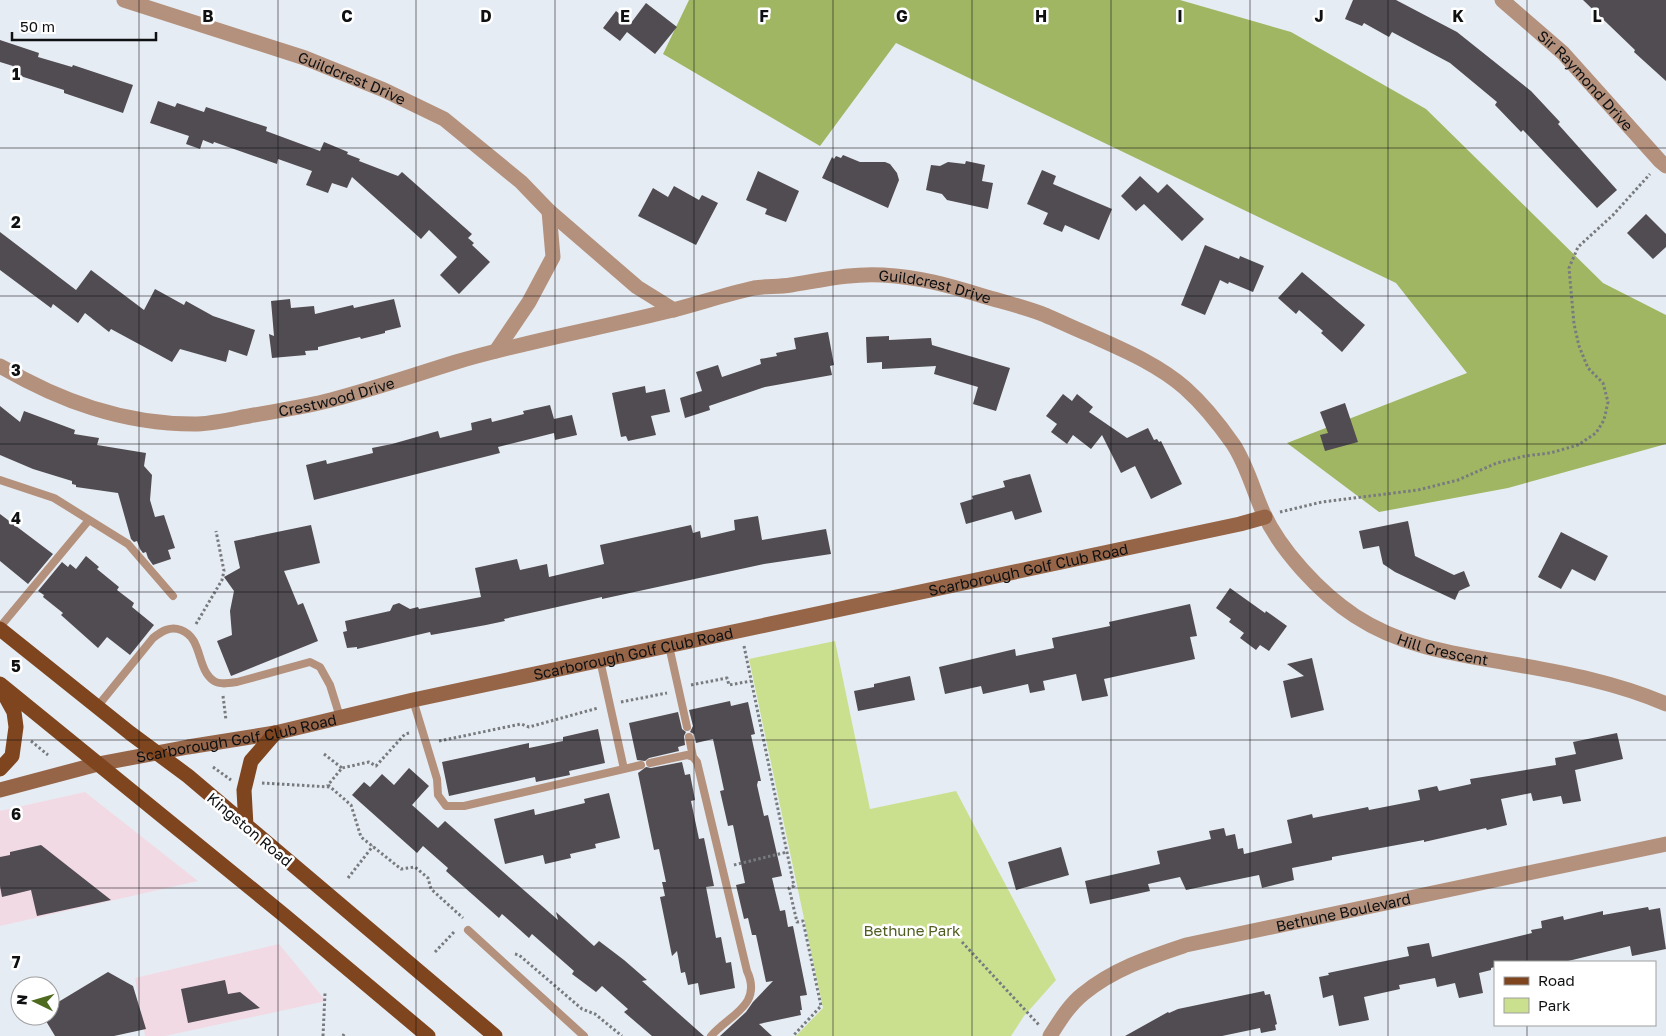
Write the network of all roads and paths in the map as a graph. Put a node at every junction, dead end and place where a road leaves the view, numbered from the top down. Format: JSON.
{"nodes":[{"id":1,"x":124,"y":0,"type":"edge"},
{"id":2,"x":1502,"y":0,"type":"edge"},
{"id":3,"x":1663,"y":163,"type":"edge"},
{"id":4,"x":549,"y":212,"type":"junction"},
{"id":5,"x":674,"y":310,"type":"junction"},
{"id":6,"x":496,"y":351,"type":"junction"},
{"id":7,"x":0,"y":366,"type":"edge"},
{"id":8,"x":0,"y":480,"type":"edge"},
{"id":9,"x":1265,"y":517,"type":"junction"},
{"id":10,"x":89,"y":520,"type":"junction"},
{"id":11,"x":216,"y":531,"type":"dead end"},
{"id":12,"x":173,"y":596,"type":"dead end"},
{"id":13,"x":0,"y":628,"type":"edge"},
{"id":14,"x":740,"y":630,"type":"junction"},
{"id":15,"x":189,"y":636,"type":"junction"},
{"id":16,"x":669,"y":646,"type":"junction"},
{"id":17,"x":600,"y":660,"type":"junction"},
{"id":18,"x":224,"y":684,"type":"junction"},
{"id":19,"x":0,"y":685,"type":"edge"},
{"id":20,"x":413,"y":700,"type":"junction"},
{"id":21,"x":610,"y":704,"type":"junction"},
{"id":22,"x":1666,"y":704,"type":"edge"},
{"id":23,"x":97,"y":707,"type":"junction"},
{"id":24,"x":340,"y":717,"type":"junction"},
{"id":25,"x":226,"y":720,"type":"dead end"},
{"id":26,"x":687,"y":727,"type":"dead end"},
{"id":27,"x":423,"y":732,"type":"junction"},
{"id":28,"x":275,"y":733,"type":"junction"},
{"id":29,"x":689,"y":737,"type":"dead end"},
{"id":30,"x":30,"y":740,"type":"dead end"},
{"id":31,"x":426,"y":744,"type":"junction"},
{"id":32,"x":158,"y":753,"type":"junction"},
{"id":33,"x":324,"y":754,"type":"dead end"},
{"id":34,"x":48,"y":755,"type":"dead end"},
{"id":35,"x":693,"y":757,"type":"junction"},
{"id":36,"x":650,"y":763,"type":"dead end"},
{"id":37,"x":98,"y":764,"type":"junction"},
{"id":38,"x":641,"y":765,"type":"dead end"},
{"id":39,"x":213,"y":767,"type":"dead end"},
{"id":40,"x":342,"y":768,"type":"junction"},
{"id":41,"x":0,"y":769,"type":"edge"},
{"id":42,"x":624,"y":769,"type":"junction"},
{"id":43,"x":241,"y":783,"type":"junction"},
{"id":44,"x":331,"y":787,"type":"junction"},
{"id":45,"x":0,"y":790,"type":"edge"},
{"id":46,"x":246,"y":826,"type":"junction"},
{"id":47,"x":1666,"y":844,"type":"edge"},
{"id":48,"x":373,"y":846,"type":"junction"},
{"id":49,"x":787,"y":852,"type":"junction"},
{"id":50,"x":722,"y":868,"type":"junction"},
{"id":51,"x":348,"y":878,"type":"dead end"},
{"id":52,"x":466,"y":920,"type":"dead end"},
{"id":53,"x":468,"y":930,"type":"dead end"},
{"id":54,"x":444,"y":942,"type":"dead end"},
{"id":55,"x":962,"y":942,"type":"dead end"},
{"id":56,"x":435,"y":952,"type":"dead end"},
{"id":57,"x":325,"y":993,"type":"dead end"},
{"id":58,"x":323,"y":1036,"type":"edge"},
{"id":59,"x":428,"y":1036,"type":"edge"},
{"id":60,"x":495,"y":1036,"type":"edge"},
{"id":61,"x":584,"y":1036,"type":"edge"},
{"id":62,"x":711,"y":1036,"type":"edge"},
{"id":63,"x":793,"y":1036,"type":"edge"},
{"id":64,"x":1050,"y":1036,"type":"edge"}],
"edges":[{"from":1,"to":4,"type":"street","name":"Guildcrest Drive"},
{"from":2,"to":3,"type":"street","name":"Sir Raymond Drive"},
{"from":3,"to":9,"type":"path"},
{"from":4,"to":5,"type":"street","name":"Guildcrest Drive"},
{"from":4,"to":6,"type":"street"},
{"from":5,"to":6,"type":"street","name":"Crestwood Drive"},
{"from":5,"to":9,"type":"street","name":"Guildcrest Drive"},
{"from":6,"to":7,"type":"street","name":"Crestwood Drive"},
{"from":8,"to":10,"type":"lane"},
{"from":9,"to":14,"type":"street","name":"Scarborough Golf Club Road"},
{"from":9,"to":22,"type":"street","name":"Hill Crescent"},
{"from":10,"to":12,"type":"lane"},
{"from":10,"to":13,"type":"lane"},
{"from":11,"to":15,"type":"path"},
{"from":13,"to":23,"type":"main road","name":"Kingston Road"},
{"from":14,"to":16,"type":"street","name":"Scarborough Golf Club Road"},
{"from":14,"to":49,"type":"path"},
{"from":15,"to":18,"type":"lane"},
{"from":15,"to":23,"type":"lane"},
{"from":16,"to":17,"type":"street","name":"Scarborough Golf Club Road"},
{"from":16,"to":26,"type":"lane"},
{"from":17,"to":20,"type":"street","name":"Scarborough Golf Club Road"},
{"from":17,"to":21,"type":"lane"},
{"from":18,"to":24,"type":"lane"},
{"from":18,"to":25,"type":"path"},
{"from":19,"to":37,"type":"main road"},
{"from":19,"to":41,"type":"main road"},
{"from":20,"to":24,"type":"street","name":"Scarborough Golf Club Road"},
{"from":20,"to":27,"type":"lane"},
{"from":21,"to":31,"type":"path"},
{"from":21,"to":42,"type":"lane"},
{"from":23,"to":32,"type":"main road","name":"Kingston Road"},
{"from":24,"to":28,"type":"street","name":"Scarborough Golf Club Road"},
{"from":27,"to":31,"type":"lane"},
{"from":27,"to":40,"type":"path"},
{"from":28,"to":32,"type":"street","name":"Scarborough Golf Club Road"},
{"from":28,"to":43,"type":"main road"},
{"from":29,"to":35,"type":"lane"},
{"from":30,"to":34,"type":"path"},
{"from":31,"to":42,"type":"lane"},
{"from":32,"to":37,"type":"street","name":"Scarborough Golf Club Road"},
{"from":32,"to":46,"type":"main road","name":"Kingston Road"},
{"from":33,"to":40,"type":"path"},
{"from":35,"to":36,"type":"lane"},
{"from":35,"to":50,"type":"lane"},
{"from":37,"to":45,"type":"street","name":"Scarborough Golf Club Road"},
{"from":37,"to":59,"type":"main road"},
{"from":38,"to":42,"type":"lane"},
{"from":39,"to":43,"type":"path"},
{"from":40,"to":44,"type":"path"},
{"from":43,"to":44,"type":"path"},
{"from":43,"to":46,"type":"main road"},
{"from":44,"to":48,"type":"path"},
{"from":46,"to":60,"type":"main road","name":"Kingston Road"},
{"from":47,"to":64,"type":"street","name":"Bethune Boulevard"},
{"from":48,"to":51,"type":"path"},
{"from":48,"to":52,"type":"path"},
{"from":49,"to":50,"type":"path"},
{"from":49,"to":63,"type":"path"},
{"from":50,"to":62,"type":"lane"},
{"from":53,"to":61,"type":"lane"},
{"from":54,"to":56,"type":"path"},
{"from":55,"to":64,"type":"path"},
{"from":57,"to":58,"type":"path"}]}
